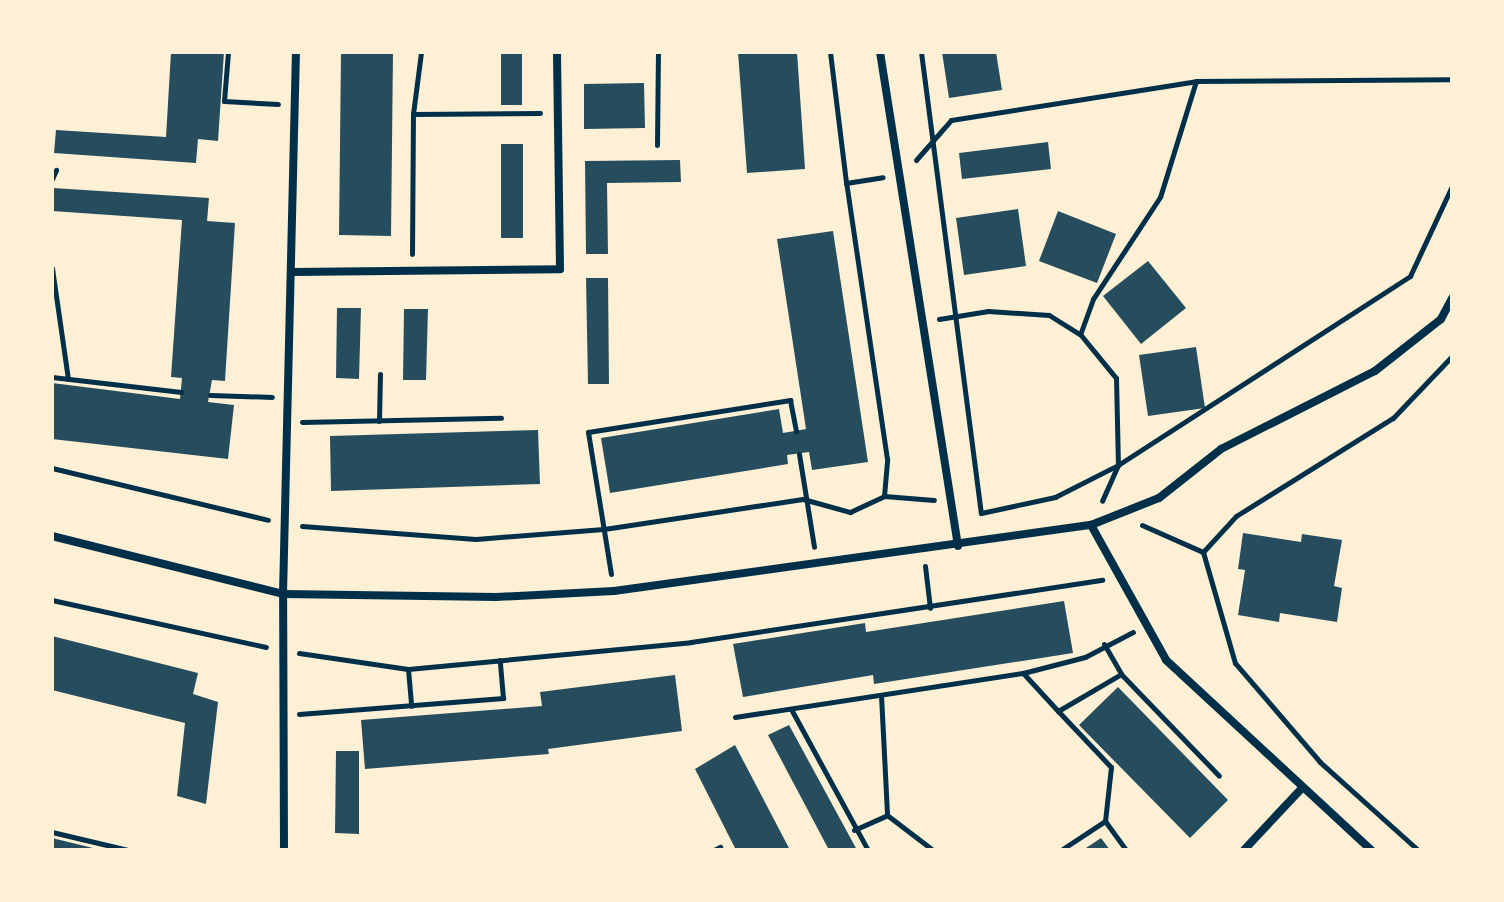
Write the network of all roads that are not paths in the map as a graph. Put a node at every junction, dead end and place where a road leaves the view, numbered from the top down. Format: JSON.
{"nodes":[{"id":1,"x":296,"y":52,"type":"edge"},
{"id":2,"x":557,"y":52,"type":"edge"},
{"id":3,"x":880,"y":52,"type":"edge"},
{"id":4,"x":293,"y":272,"type":"junction"},
{"id":5,"x":1452,"y":298,"type":"edge"},
{"id":6,"x":1091,"y":525,"type":"junction"},
{"id":7,"x":52,"y":536,"type":"edge"},
{"id":8,"x":958,"y":546,"type":"junction"},
{"id":9,"x":283,"y":594,"type":"junction"},
{"id":10,"x":1302,"y":788,"type":"junction"},
{"id":11,"x":284,"y":850,"type":"edge"},
{"id":12,"x":1244,"y":850,"type":"edge"},
{"id":13,"x":1371,"y":850,"type":"edge"}],
"edges":[{"from":1,"to":4,"type":"street"},
{"from":2,"to":4,"type":"street"},
{"from":3,"to":8,"type":"street"},
{"from":4,"to":9,"type":"street"},
{"from":5,"to":6,"type":"street"},
{"from":6,"to":8,"type":"street"},
{"from":6,"to":10,"type":"street"},
{"from":7,"to":9,"type":"street"},
{"from":8,"to":9,"type":"street"},
{"from":9,"to":11,"type":"street"},
{"from":10,"to":12,"type":"street"},
{"from":10,"to":13,"type":"street"}]}
